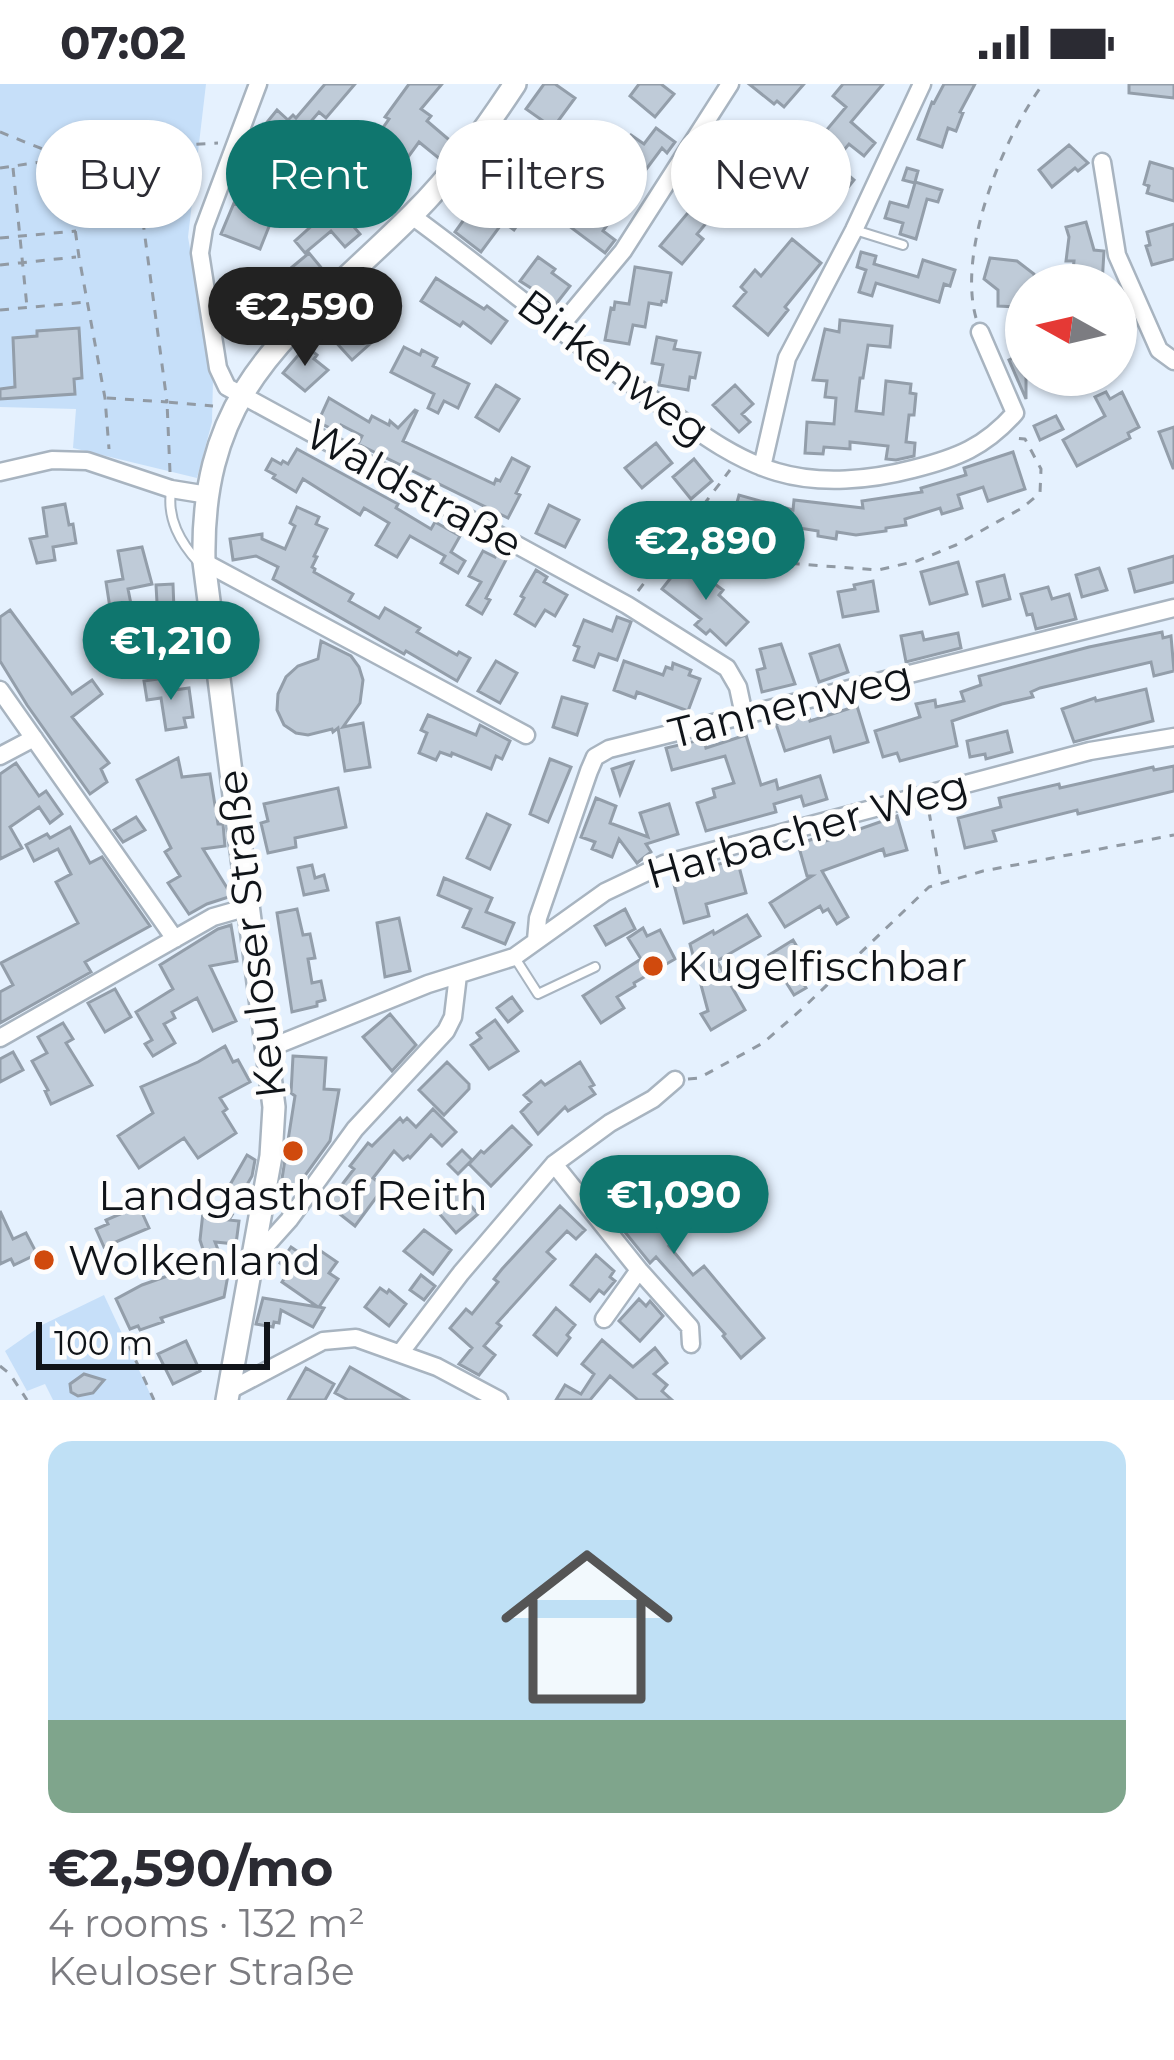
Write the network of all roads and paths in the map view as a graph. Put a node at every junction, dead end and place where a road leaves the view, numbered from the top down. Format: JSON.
{"nodes":[{"id":1,"x":258,"y":84,"type":"edge"},
{"id":2,"x":515,"y":84,"type":"edge"},
{"id":3,"x":730,"y":84,"type":"edge"},
{"id":4,"x":922,"y":84,"type":"edge"},
{"id":5,"x":1043,"y":84,"type":"edge"},
{"id":6,"x":243,"y":120,"type":"edge"},
{"id":7,"x":0,"y":133,"type":"edge"},
{"id":8,"x":36,"y":147,"type":"edge"},
{"id":9,"x":36,"y":162,"type":"edge"},
{"id":10,"x":1102,"y":162,"type":"dead end"},
{"id":11,"x":226,"y":165,"type":"edge"},
{"id":12,"x":13,"y":166,"type":"junction"},
{"id":13,"x":0,"y":168,"type":"edge"},
{"id":14,"x":412,"y":216,"type":"joint"},
{"id":15,"x":144,"y":228,"type":"edge"},
{"id":16,"x":399,"y":228,"type":"edge"},
{"id":17,"x":76,"y":230,"type":"joint"},
{"id":18,"x":854,"y":230,"type":"junction"},
{"id":19,"x":20,"y":236,"type":"junction"},
{"id":20,"x":0,"y":238,"type":"edge"},
{"id":21,"x":903,"y":245,"type":"dead end"},
{"id":22,"x":79,"y":257,"type":"junction"},
{"id":23,"x":22,"y":263,"type":"junction"},
{"id":24,"x":0,"y":266,"type":"edge"},
{"id":25,"x":87,"y":302,"type":"junction"},
{"id":26,"x":27,"y":307,"type":"junction"},
{"id":27,"x":0,"y":310,"type":"edge"},
{"id":28,"x":558,"y":329,"type":"junction"},
{"id":29,"x":980,"y":332,"type":"joint"},
{"id":30,"x":1174,"y":361,"type":"edge"},
{"id":31,"x":105,"y":398,"type":"junction"},
{"id":32,"x":167,"y":402,"type":"junction"},
{"id":33,"x":237,"y":402,"type":"junction"},
{"id":34,"x":996,"y":435,"type":"junction"},
{"id":35,"x":739,"y":459,"type":"junction"},
{"id":36,"x":762,"y":467,"type":"junction"},
{"id":37,"x":111,"y":470,"type":"junction"},
{"id":38,"x":0,"y":472,"type":"edge"},
{"id":39,"x":171,"y":489,"type":"junction"},
{"id":40,"x":208,"y":494,"type":"junction"},
{"id":41,"x":665,"y":554,"type":"junction"},
{"id":42,"x":205,"y":566,"type":"junction"},
{"id":43,"x":627,"y":605,"type":"junction"},
{"id":44,"x":1174,"y":608,"type":"edge"},
{"id":45,"x":0,"y":690,"type":"edge"},
{"id":46,"x":744,"y":716,"type":"junction"},
{"id":47,"x":526,"y":735,"type":"dead end"},
{"id":48,"x":1174,"y":737,"type":"edge"},
{"id":49,"x":34,"y":738,"type":"junction"},
{"id":50,"x":0,"y":756,"type":"edge"},
{"id":51,"x":926,"y":794,"type":"junction"},
{"id":52,"x":1174,"y":835,"type":"edge"},
{"id":53,"x":941,"y":881,"type":"junction"},
{"id":54,"x":248,"y":907,"type":"junction"},
{"id":55,"x":175,"y":939,"type":"junction"},
{"id":56,"x":536,"y":940,"type":"junction"},
{"id":57,"x":514,"y":956,"type":"junction"},
{"id":58,"x":595,"y":968,"type":"dead end"},
{"id":59,"x":458,"y":975,"type":"junction"},
{"id":60,"x":0,"y":1038,"type":"edge"},
{"id":61,"x":267,"y":1049,"type":"junction"},
{"id":62,"x":675,"y":1080,"type":"joint"},
{"id":63,"x":554,"y":1164,"type":"junction"},
{"id":64,"x":254,"y":1259,"type":"junction"},
{"id":65,"x":639,"y":1270,"type":"junction"},
{"id":66,"x":604,"y":1319,"type":"dead end"},
{"id":67,"x":691,"y":1344,"type":"dead end"},
{"id":68,"x":126,"y":1346,"type":"dead end"},
{"id":69,"x":401,"y":1352,"type":"junction"},
{"id":70,"x":0,"y":1366,"type":"edge"},
{"id":71,"x":229,"y":1395,"type":"edge"},
{"id":72,"x":27,"y":1400,"type":"edge"},
{"id":73,"x":154,"y":1400,"type":"edge"},
{"id":74,"x":499,"y":1400,"type":"edge"}],
"edges":[{"from":1,"to":6,"type":"street"},
{"from":2,"to":14,"type":"street","name":"Keuloser Straße"},
{"from":3,"to":28,"type":"street"},
{"from":4,"to":18,"type":"street"},
{"from":5,"to":29,"type":"path"},
{"from":7,"to":8,"type":"path"},
{"from":9,"to":12,"type":"path"},
{"from":10,"to":30,"type":"street"},
{"from":11,"to":33,"type":"street"},
{"from":12,"to":13,"type":"path"},
{"from":12,"to":19,"type":"path"},
{"from":14,"to":28,"type":"street","name":"Birkenweg"},
{"from":15,"to":32,"type":"path"},
{"from":16,"to":33,"type":"street","name":"Keuloser Straße"},
{"from":17,"to":19,"type":"path"},
{"from":17,"to":22,"type":"path"},
{"from":18,"to":21,"type":"lane"},
{"from":18,"to":36,"type":"street"},
{"from":19,"to":20,"type":"path"},
{"from":19,"to":23,"type":"path"},
{"from":22,"to":23,"type":"path"},
{"from":22,"to":25,"type":"path"},
{"from":23,"to":24,"type":"path"},
{"from":23,"to":26,"type":"path"},
{"from":25,"to":26,"type":"path"},
{"from":25,"to":31,"type":"path"},
{"from":26,"to":27,"type":"path"},
{"from":28,"to":35,"type":"street","name":"Birkenweg"},
{"from":29,"to":34,"type":"street"},
{"from":31,"to":32,"type":"path"},
{"from":31,"to":37,"type":"path"},
{"from":32,"to":33,"type":"path"},
{"from":32,"to":39,"type":"path"},
{"from":33,"to":40,"type":"street","name":"Keuloser Straße"},
{"from":33,"to":43,"type":"street","name":"Waldstraße"},
{"from":34,"to":36,"type":"street","name":"Birkenweg"},
{"from":34,"to":41,"type":"path"},
{"from":35,"to":36,"type":"street","name":"Birkenweg"},
{"from":35,"to":41,"type":"path"},
{"from":37,"to":38,"type":"street"},
{"from":37,"to":39,"type":"street"},
{"from":39,"to":40,"type":"street"},
{"from":39,"to":42,"type":"lane"},
{"from":40,"to":42,"type":"street","name":"Keuloser Straße"},
{"from":41,"to":43,"type":"path"},
{"from":42,"to":47,"type":"street"},
{"from":42,"to":54,"type":"street","name":"Keuloser Straße"},
{"from":43,"to":46,"type":"street","name":"Waldstraße"},
{"from":44,"to":46,"type":"street","name":"Tannenweg"},
{"from":45,"to":49,"type":"street"},
{"from":46,"to":56,"type":"street","name":"Tannenweg"},
{"from":48,"to":51,"type":"street","name":"Harbacher Weg"},
{"from":49,"to":50,"type":"street"},
{"from":49,"to":55,"type":"street"},
{"from":51,"to":53,"type":"path"},
{"from":51,"to":56,"type":"street","name":"Harbacher Weg"},
{"from":52,"to":53,"type":"path"},
{"from":53,"to":62,"type":"path"},
{"from":54,"to":55,"type":"street"},
{"from":54,"to":61,"type":"street","name":"Keuloser Straße"},
{"from":55,"to":60,"type":"street"},
{"from":56,"to":57,"type":"street","name":"Harbacher Weg"},
{"from":57,"to":58,"type":"lane"},
{"from":57,"to":59,"type":"street","name":"Harbacher Weg"},
{"from":59,"to":61,"type":"street","name":"Harbacher Weg"},
{"from":59,"to":64,"type":"street"},
{"from":61,"to":64,"type":"street","name":"Keuloser Straße"},
{"from":62,"to":63,"type":"street"},
{"from":63,"to":65,"type":"street"},
{"from":63,"to":69,"type":"street"},
{"from":64,"to":71,"type":"street","name":"Keuloser Straße"},
{"from":65,"to":66,"type":"street"},
{"from":65,"to":67,"type":"street"},
{"from":68,"to":73,"type":"path"},
{"from":69,"to":71,"type":"street"},
{"from":69,"to":74,"type":"street"},
{"from":70,"to":72,"type":"path"}]}
